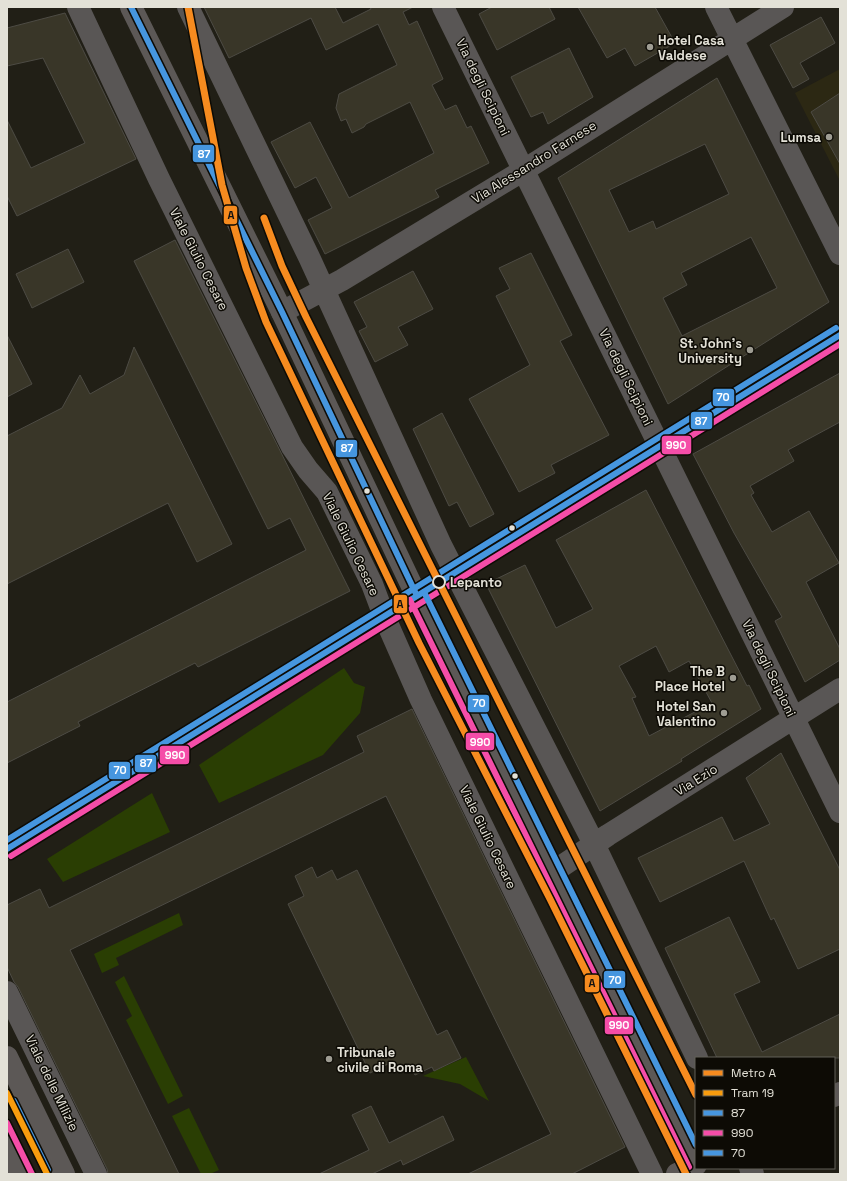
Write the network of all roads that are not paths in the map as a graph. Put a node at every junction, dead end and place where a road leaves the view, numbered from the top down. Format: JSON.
{"nodes":[{"id":1,"x":78,"y":7,"type":"edge"},
{"id":2,"x":131,"y":7,"type":"edge"},
{"id":3,"x":188,"y":7,"type":"edge"},
{"id":4,"x":443,"y":7,"type":"edge"},
{"id":5,"x":716,"y":7,"type":"edge"},
{"id":6,"x":783,"y":7,"type":"edge"},
{"id":7,"x":732,"y":38,"type":"junction"},
{"id":8,"x":524,"y":170,"type":"junction"},
{"id":9,"x":840,"y":254,"type":"edge"},
{"id":10,"x":324,"y":290,"type":"junction"},
{"id":11,"x":282,"y":312,"type":"junction"},
{"id":12,"x":840,"y":335,"type":"edge"},
{"id":13,"x":659,"y":446,"type":"junction"},
{"id":14,"x":455,"y":573,"type":"junction"},
{"id":15,"x":417,"y":596,"type":"junction"},
{"id":16,"x":384,"y":616,"type":"junction"},
{"id":17,"x":840,"y":689,"type":"edge"},
{"id":18,"x":794,"y":718,"type":"junction"},
{"id":19,"x":840,"y":812,"type":"edge"},
{"id":20,"x":594,"y":844,"type":"junction"},
{"id":21,"x":7,"y":848,"type":"edge"},
{"id":22,"x":553,"y":872,"type":"junction"},
{"id":23,"x":7,"y":992,"type":"edge"},
{"id":24,"x":7,"y":1057,"type":"edge"},
{"id":25,"x":697,"y":1057,"type":"edge"},
{"id":26,"x":695,"y":1162,"type":"edge"},
{"id":27,"x":695,"y":1165,"type":"edge"},
{"id":28,"x":64,"y":1174,"type":"edge"},
{"id":29,"x":96,"y":1174,"type":"edge"},
{"id":30,"x":652,"y":1174,"type":"edge"},
{"id":31,"x":677,"y":1174,"type":"edge"}],
"edges":[{"from":1,"to":16,"type":"street","name":"Viale Giulio Cesare"},
{"from":2,"to":11,"type":"street"},
{"from":3,"to":10,"type":"street"},
{"from":4,"to":8,"type":"street","name":"Via degli Scipioni"},
{"from":5,"to":7,"type":"street"},
{"from":6,"to":7,"type":"street","name":"Via Alessandro Farnese"},
{"from":7,"to":8,"type":"street","name":"Via Alessandro Farnese"},
{"from":7,"to":9,"type":"street"},
{"from":8,"to":10,"type":"street","name":"Via Alessandro Farnese"},
{"from":8,"to":13,"type":"street","name":"Via degli Scipioni"},
{"from":10,"to":11,"type":"street","name":"Via Alessandro Farnese"},
{"from":10,"to":14,"type":"street"},
{"from":11,"to":15,"type":"street"},
{"from":12,"to":13,"type":"street"},
{"from":13,"to":14,"type":"street"},
{"from":13,"to":18,"type":"street","name":"Via degli Scipioni"},
{"from":14,"to":15,"type":"street"},
{"from":14,"to":20,"type":"street"},
{"from":15,"to":16,"type":"street"},
{"from":15,"to":22,"type":"street"},
{"from":16,"to":21,"type":"street"},
{"from":16,"to":30,"type":"street","name":"Viale Giulio Cesare"},
{"from":17,"to":18,"type":"street","name":"Via Ezio"},
{"from":18,"to":19,"type":"street","name":"Via degli Scipioni"},
{"from":18,"to":20,"type":"street","name":"Via Ezio"},
{"from":20,"to":22,"type":"street","name":"Via Ezio"},
{"from":20,"to":25,"type":"street"},
{"from":22,"to":26,"type":"street"},
{"from":23,"to":29,"type":"street","name":"Viale delle Milizie"},
{"from":24,"to":28,"type":"street"},
{"from":27,"to":31,"type":"street"}]}
